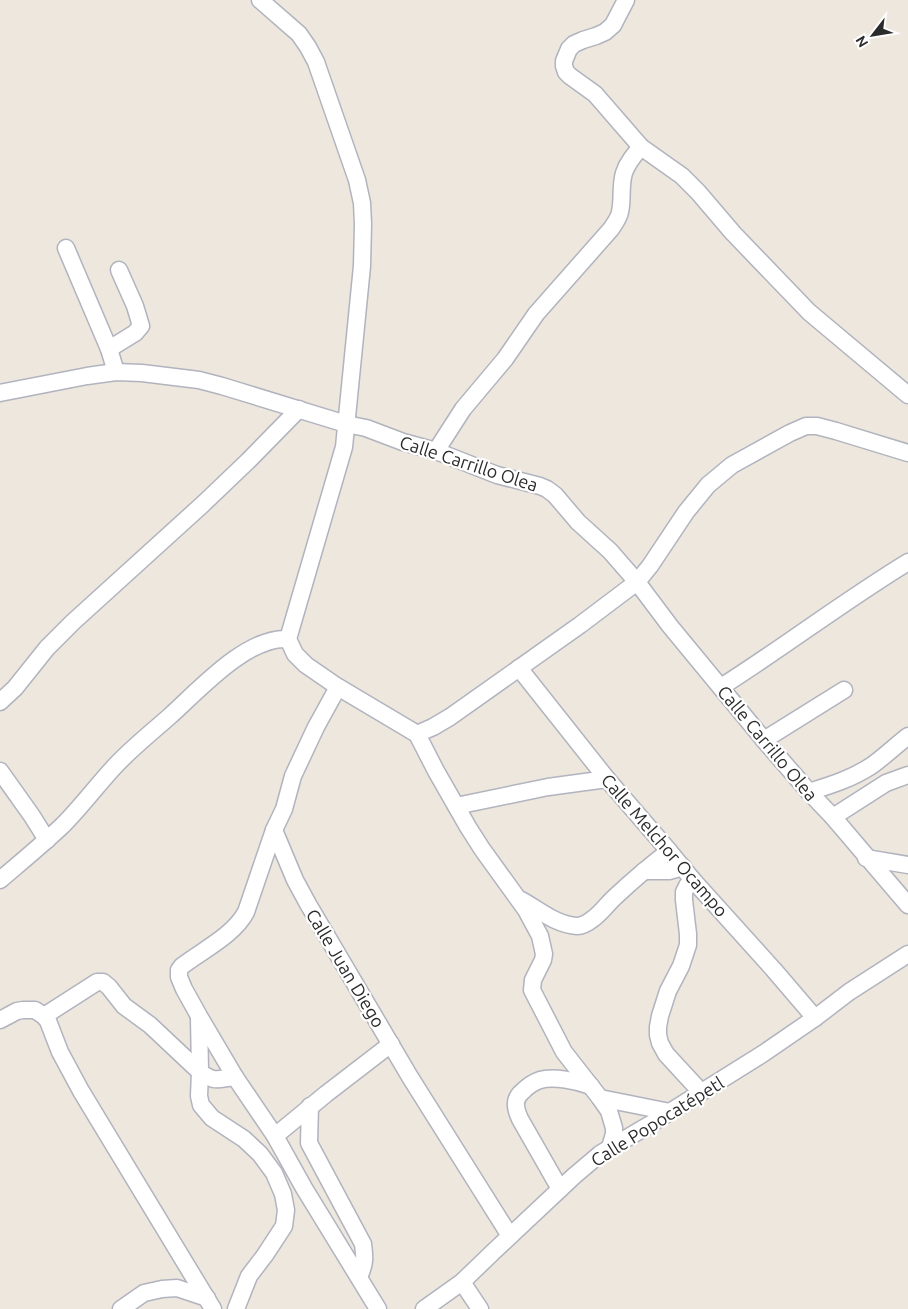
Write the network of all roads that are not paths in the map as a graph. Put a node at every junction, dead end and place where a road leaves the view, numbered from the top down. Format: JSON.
{"nodes":[{"id":1,"x":260,"y":0,"type":"edge"},
{"id":2,"x":626,"y":0,"type":"edge"},
{"id":3,"x":641,"y":147,"type":"junction"},
{"id":4,"x":66,"y":248,"type":"dead end"},
{"id":5,"x":119,"y":270,"type":"dead end"},
{"id":6,"x":109,"y":349,"type":"junction"},
{"id":7,"x":116,"y":372,"type":"junction"},
{"id":8,"x":0,"y":393,"type":"edge"},
{"id":9,"x":908,"y":395,"type":"edge"},
{"id":10,"x":298,"y":409,"type":"junction"},
{"id":11,"x":346,"y":424,"type":"junction"},
{"id":12,"x":436,"y":452,"type":"junction"},
{"id":13,"x":908,"y":453,"type":"edge"},
{"id":14,"x":908,"y":562,"type":"edge"},
{"id":15,"x":637,"y":582,"type":"junction"},
{"id":16,"x":288,"y":639,"type":"junction"},
{"id":17,"x":519,"y":668,"type":"junction"},
{"id":18,"x":338,"y":686,"type":"junction"},
{"id":19,"x":721,"y":687,"type":"junction"},
{"id":20,"x":844,"y":690,"type":"dead end"},
{"id":21,"x":0,"y":702,"type":"edge"},
{"id":22,"x":417,"y":734,"type":"junction"},
{"id":23,"x":908,"y":736,"type":"edge"},
{"id":24,"x":764,"y":740,"type":"junction"},
{"id":25,"x":889,"y":753,"type":"junction"},
{"id":26,"x":0,"y":771,"type":"edge"},
{"id":27,"x":908,"y":775,"type":"edge"},
{"id":28,"x":607,"y":779,"type":"junction"},
{"id":29,"x":842,"y":782,"type":"junction"},
{"id":30,"x":882,"y":786,"type":"junction"},
{"id":31,"x":809,"y":792,"type":"junction"},
{"id":32,"x":456,"y":806,"type":"junction"},
{"id":33,"x":32,"y":816,"type":"junction"},
{"id":34,"x":833,"y":817,"type":"junction"},
{"id":35,"x":65,"y":823,"type":"junction"},
{"id":36,"x":274,"y":830,"type":"junction"},
{"id":37,"x":46,"y":840,"type":"junction"},
{"id":38,"x":669,"y":851,"type":"junction"},
{"id":39,"x":866,"y":858,"type":"junction"},
{"id":40,"x":908,"y":864,"type":"edge"},
{"id":41,"x":644,"y":871,"type":"junction"},
{"id":42,"x":687,"y":873,"type":"junction"},
{"id":43,"x":0,"y":880,"type":"edge"},
{"id":44,"x":517,"y":898,"type":"junction"},
{"id":45,"x":908,"y":905,"type":"edge"},
{"id":46,"x":908,"y":954,"type":"edge"},
{"id":47,"x":44,"y":1016,"type":"junction"},
{"id":48,"x":199,"y":1016,"type":"junction"},
{"id":49,"x":815,"y":1018,"type":"junction"},
{"id":50,"x":0,"y":1020,"type":"edge"},
{"id":51,"x":391,"y":1044,"type":"junction"},
{"id":52,"x":200,"y":1072,"type":"junction"},
{"id":53,"x":234,"y":1077,"type":"junction"},
{"id":54,"x":596,"y":1092,"type":"junction"},
{"id":55,"x":701,"y":1092,"type":"junction"},
{"id":56,"x":310,"y":1106,"type":"junction"},
{"id":57,"x":670,"y":1112,"type":"junction"},
{"id":58,"x":275,"y":1136,"type":"junction"},
{"id":59,"x":309,"y":1143,"type":"junction"},
{"id":60,"x":610,"y":1147,"type":"junction"},
{"id":61,"x":304,"y":1188,"type":"junction"},
{"id":62,"x":560,"y":1189,"type":"junction"},
{"id":63,"x":510,"y":1236,"type":"junction"},
{"id":64,"x":358,"y":1277,"type":"junction"},
{"id":65,"x":462,"y":1282,"type":"junction"},
{"id":66,"x":210,"y":1304,"type":"edge"},
{"id":67,"x":121,"y":1309,"type":"edge"},
{"id":68,"x":236,"y":1309,"type":"edge"},
{"id":69,"x":378,"y":1309,"type":"edge"},
{"id":70,"x":424,"y":1309,"type":"edge"},
{"id":71,"x":480,"y":1309,"type":"edge"}],
"edges":[{"from":1,"to":11,"type":"street"},
{"from":2,"to":3,"type":"street"},
{"from":3,"to":9,"type":"street"},
{"from":3,"to":12,"type":"street"},
{"from":4,"to":6,"type":"street"},
{"from":5,"to":6,"type":"street"},
{"from":6,"to":7,"type":"street"},
{"from":7,"to":8,"type":"street","name":"Calle Carrillo Olea"},
{"from":7,"to":10,"type":"street","name":"Calle Carrillo Olea"},
{"from":10,"to":11,"type":"street","name":"Calle Carrillo Olea"},
{"from":10,"to":21,"type":"street"},
{"from":11,"to":12,"type":"street","name":"Calle Carrillo Olea"},
{"from":11,"to":16,"type":"street"},
{"from":12,"to":15,"type":"street","name":"Calle Carrillo Olea"},
{"from":13,"to":15,"type":"street"},
{"from":14,"to":19,"type":"street"},
{"from":15,"to":17,"type":"street"},
{"from":15,"to":19,"type":"street","name":"Calle Carrillo Olea"},
{"from":16,"to":18,"type":"street"},
{"from":16,"to":35,"type":"street"},
{"from":17,"to":22,"type":"street"},
{"from":17,"to":28,"type":"street","name":"Calle Melchor Ocampo"},
{"from":18,"to":22,"type":"street"},
{"from":18,"to":36,"type":"street"},
{"from":19,"to":24,"type":"street","name":"Calle Carrillo Olea"},
{"from":20,"to":24,"type":"street"},
{"from":22,"to":32,"type":"street"},
{"from":23,"to":25,"type":"street"},
{"from":24,"to":31,"type":"street","name":"Calle Carrillo Olea"},
{"from":25,"to":29,"type":"street"},
{"from":25,"to":30,"type":"street"},
{"from":26,"to":33,"type":"street"},
{"from":27,"to":30,"type":"street"},
{"from":28,"to":32,"type":"street"},
{"from":28,"to":38,"type":"street","name":"Calle Melchor Ocampo"},
{"from":29,"to":30,"type":"street"},
{"from":29,"to":31,"type":"street"},
{"from":30,"to":34,"type":"street"},
{"from":31,"to":34,"type":"street","name":"Calle Carrillo Olea"},
{"from":32,"to":44,"type":"street"},
{"from":33,"to":35,"type":"street"},
{"from":33,"to":37,"type":"street"},
{"from":34,"to":39,"type":"street","name":"Calle Carrillo Olea"},
{"from":35,"to":37,"type":"street"},
{"from":36,"to":48,"type":"street"},
{"from":36,"to":51,"type":"street","name":"Calle Juan Diego"},
{"from":37,"to":43,"type":"street"},
{"from":38,"to":41,"type":"street"},
{"from":38,"to":42,"type":"street","name":"Calle Melchor Ocampo"},
{"from":39,"to":40,"type":"street"},
{"from":39,"to":45,"type":"street","name":"Calle Carrillo Olea"},
{"from":41,"to":42,"type":"street"},
{"from":41,"to":44,"type":"street"},
{"from":42,"to":49,"type":"street","name":"Calle Melchor Ocampo"},
{"from":42,"to":55,"type":"street"},
{"from":44,"to":54,"type":"street"},
{"from":46,"to":49,"type":"street","name":"Calle Popocatépetl"},
{"from":47,"to":50,"type":"street"},
{"from":47,"to":52,"type":"street"},
{"from":47,"to":66,"type":"street"},
{"from":48,"to":52,"type":"street"},
{"from":48,"to":53,"type":"street"},
{"from":49,"to":55,"type":"street","name":"Calle Popocatépetl"},
{"from":51,"to":56,"type":"street"},
{"from":51,"to":63,"type":"street","name":"Calle Juan Diego"},
{"from":52,"to":53,"type":"street"},
{"from":52,"to":68,"type":"street"},
{"from":53,"to":58,"type":"street"},
{"from":54,"to":57,"type":"street"},
{"from":54,"to":60,"type":"street"},
{"from":54,"to":62,"type":"street"},
{"from":55,"to":57,"type":"street","name":"Calle Popocatépetl"},
{"from":56,"to":58,"type":"street"},
{"from":56,"to":59,"type":"street"},
{"from":57,"to":60,"type":"street","name":"Calle Popocatépetl"},
{"from":58,"to":61,"type":"street"},
{"from":59,"to":61,"type":"street"},
{"from":59,"to":64,"type":"street"},
{"from":60,"to":62,"type":"street","name":"Calle Popocatépetl"},
{"from":61,"to":64,"type":"street"},
{"from":62,"to":63,"type":"street","name":"Calle Popocatépetl"},
{"from":63,"to":65,"type":"street","name":"Calle Popocatépetl"},
{"from":64,"to":69,"type":"street"},
{"from":65,"to":70,"type":"street","name":"Calle Popocatépetl"},
{"from":65,"to":71,"type":"street"},
{"from":66,"to":67,"type":"street"}]}
